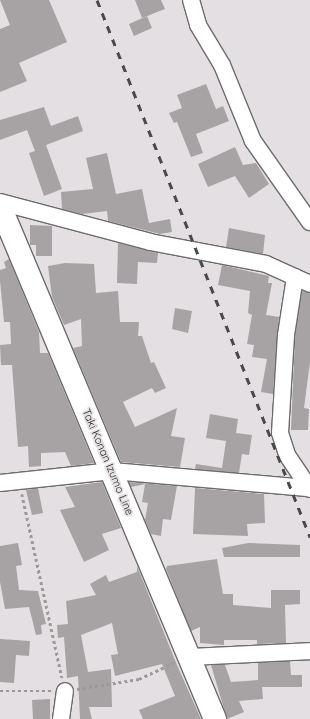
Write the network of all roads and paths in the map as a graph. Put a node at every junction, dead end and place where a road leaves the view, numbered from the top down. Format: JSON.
{"nodes":[{"id":1,"x":191,"y":0,"type":"edge"},
{"id":2,"x":0,"y":202,"type":"edge"},
{"id":3,"x":0,"y":206,"type":"edge"},
{"id":4,"x":310,"y":222,"type":"edge"},
{"id":5,"x":295,"y":277,"type":"junction"},
{"id":6,"x":310,"y":284,"type":"edge"},
{"id":7,"x":112,"y":470,"type":"junction"},
{"id":8,"x":20,"y":481,"type":"junction"},
{"id":9,"x":0,"y":483,"type":"edge"},
{"id":10,"x":308,"y":489,"type":"edge"},
{"id":11,"x":310,"y":651,"type":"edge"},
{"id":12,"x":188,"y":658,"type":"junction"},
{"id":13,"x":0,"y":691,"type":"edge"},
{"id":14,"x":65,"y":691,"type":"junction"},
{"id":15,"x":61,"y":719,"type":"edge"},
{"id":16,"x":215,"y":719,"type":"edge"}],
"edges":[{"from":1,"to":4,"type":"street"},
{"from":2,"to":5,"type":"street"},
{"from":3,"to":7,"type":"main road","name":"Taki Konan Izumo Line"},
{"from":5,"to":6,"type":"street"},
{"from":5,"to":10,"type":"street"},
{"from":7,"to":8,"type":"street"},
{"from":7,"to":10,"type":"street"},
{"from":7,"to":12,"type":"main road","name":"Taki Konan Izumo Line"},
{"from":8,"to":9,"type":"street"},
{"from":8,"to":14,"type":"path"},
{"from":11,"to":12,"type":"street"},
{"from":12,"to":14,"type":"path"},
{"from":12,"to":16,"type":"main road","name":"Taki Konan Izumo Line"},
{"from":13,"to":14,"type":"path"},
{"from":14,"to":15,"type":"street"}]}
